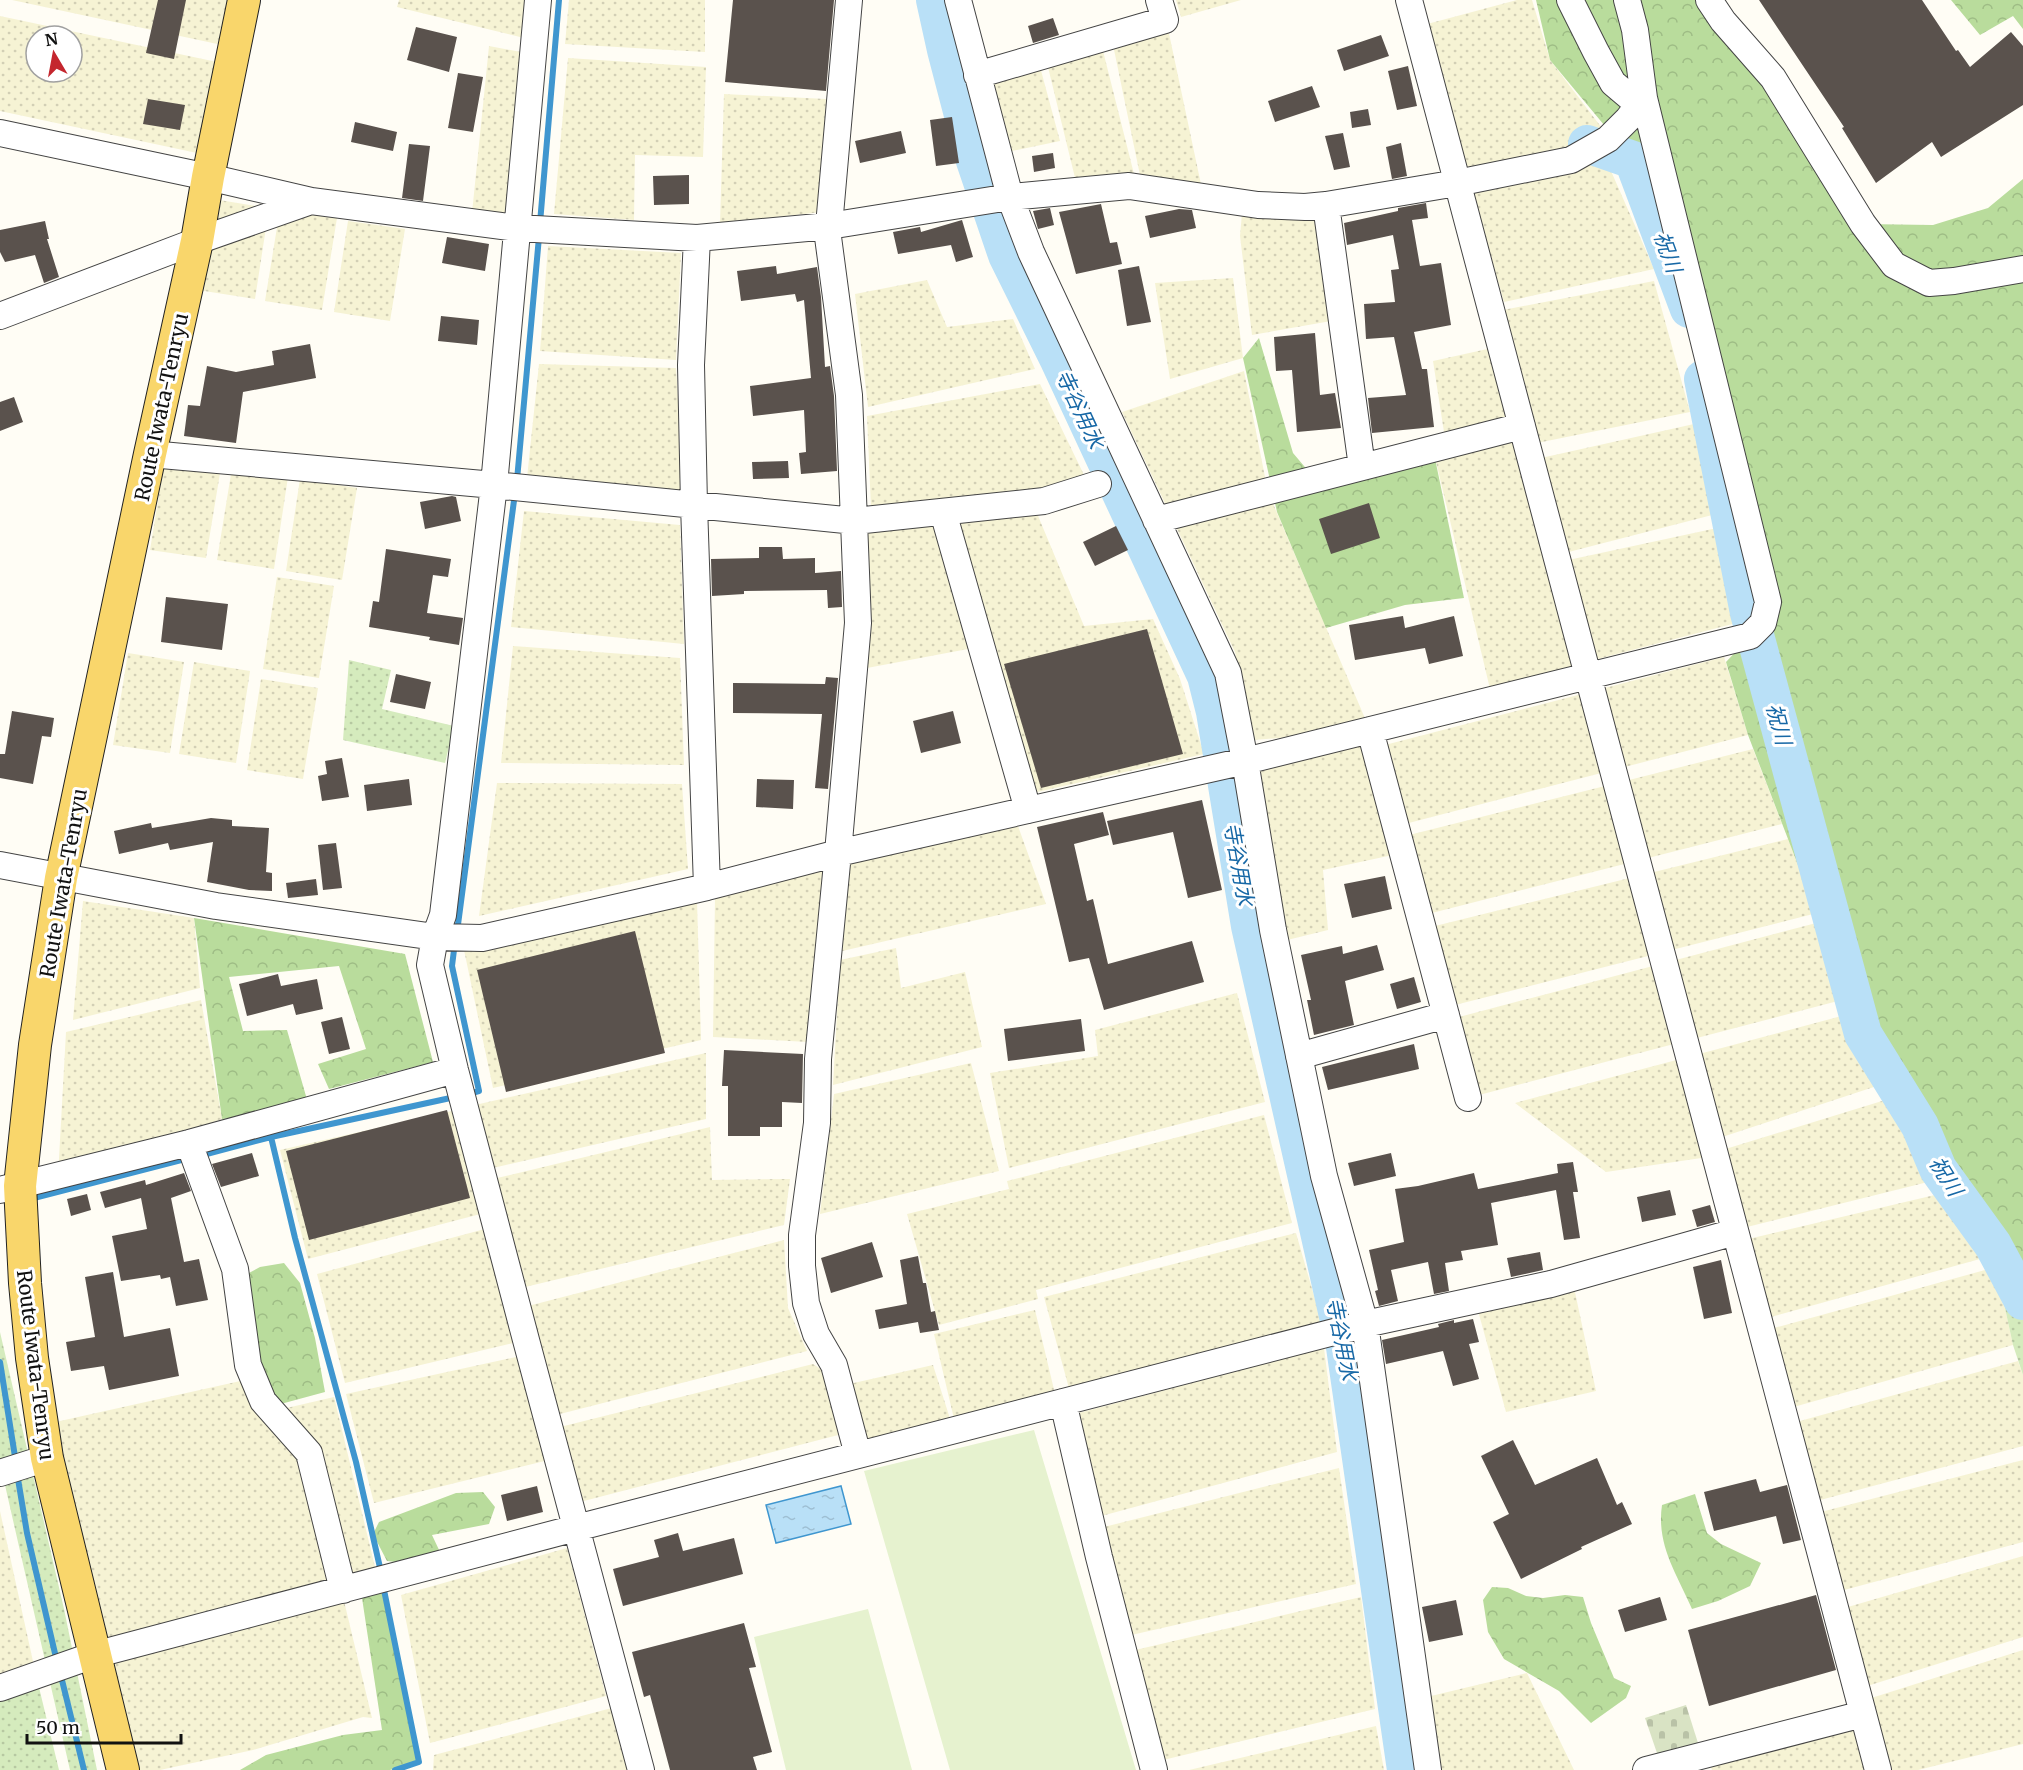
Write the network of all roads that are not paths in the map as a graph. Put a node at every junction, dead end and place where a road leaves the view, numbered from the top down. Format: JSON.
{"nodes":[{"id":1,"x":244,"y":0,"type":"edge"},
{"id":2,"x":538,"y":0,"type":"edge"},
{"id":3,"x":849,"y":0,"type":"edge"},
{"id":4,"x":958,"y":0,"type":"edge"},
{"id":5,"x":1159,"y":0,"type":"edge"},
{"id":6,"x":1409,"y":0,"type":"edge"},
{"id":7,"x":1570,"y":0,"type":"edge"},
{"id":8,"x":1627,"y":0,"type":"edge"},
{"id":9,"x":1709,"y":0,"type":"edge"},
{"id":10,"x":977,"y":75,"type":"junction"},
{"id":11,"x":1642,"y":101,"type":"junction"},
{"id":12,"x":0,"y":133,"type":"edge"},
{"id":13,"x":208,"y":177,"type":"junction"},
{"id":14,"x":1457,"y":183,"type":"junction"},
{"id":15,"x":1011,"y":197,"type":"junction"},
{"id":16,"x":311,"y":201,"type":"junction"},
{"id":17,"x":1326,"y":205,"type":"junction"},
{"id":18,"x":829,"y":226,"type":"junction"},
{"id":19,"x":517,"y":228,"type":"junction"},
{"id":20,"x":698,"y":238,"type":"junction"},
{"id":21,"x":197,"y":241,"type":"junction"},
{"id":22,"x":2023,"y":269,"type":"edge"},
{"id":23,"x":0,"y":316,"type":"edge"},
{"id":24,"x":1522,"y":426,"type":"junction"},
{"id":25,"x":150,"y":454,"type":"junction"},
{"id":26,"x":1362,"y":467,"type":"junction"},
{"id":27,"x":1098,"y":484,"type":"dead end"},
{"id":28,"x":494,"y":485,"type":"junction"},
{"id":29,"x":694,"y":505,"type":"junction"},
{"id":30,"x":943,"y":512,"type":"junction"},
{"id":31,"x":1156,"y":520,"type":"junction"},
{"id":32,"x":855,"y":521,"type":"junction"},
{"id":33,"x":1590,"y":676,"type":"junction"},
{"id":34,"x":1370,"y":730,"type":"junction"},
{"id":35,"x":1245,"y":761,"type":"junction"},
{"id":36,"x":1028,"y":810,"type":"junction"},
{"id":37,"x":838,"y":853,"type":"junction"},
{"id":38,"x":0,"y":865,"type":"edge"},
{"id":39,"x":61,"y":878,"type":"junction"},
{"id":40,"x":707,"y":887,"type":"junction"},
{"id":41,"x":435,"y":937,"type":"junction"},
{"id":42,"x":1446,"y":1015,"type":"junction"},
{"id":43,"x":1299,"y":1056,"type":"junction"},
{"id":44,"x":455,"y":1070,"type":"junction"},
{"id":45,"x":1468,"y":1098,"type":"dead end"},
{"id":46,"x":189,"y":1143,"type":"junction"},
{"id":47,"x":10,"y":1188,"type":"edge"},
{"id":48,"x":1735,"y":1232,"type":"junction"},
{"id":49,"x":1365,"y":1324,"type":"junction"},
{"id":50,"x":1063,"y":1402,"type":"junction"},
{"id":51,"x":858,"y":1455,"type":"junction"},
{"id":52,"x":47,"y":1458,"type":"junction"},
{"id":53,"x":0,"y":1473,"type":"edge"},
{"id":54,"x":576,"y":1528,"type":"junction"},
{"id":55,"x":343,"y":1590,"type":"junction"},
{"id":56,"x":94,"y":1655,"type":"junction"},
{"id":57,"x":0,"y":1688,"type":"edge"},
{"id":58,"x":1863,"y":1714,"type":"junction"},
{"id":59,"x":123,"y":1770,"type":"edge"},
{"id":60,"x":641,"y":1770,"type":"edge"},
{"id":61,"x":1154,"y":1770,"type":"edge"},
{"id":62,"x":1428,"y":1770,"type":"edge"},
{"id":63,"x":1646,"y":1770,"type":"edge"},
{"id":64,"x":1878,"y":1770,"type":"edge"}],
"edges":[{"from":1,"to":13,"type":"main road","name":"Route Iwata-Tenryu"},
{"from":2,"to":19,"type":"street"},
{"from":3,"to":18,"type":"street"},
{"from":4,"to":10,"type":"street"},
{"from":5,"to":10,"type":"street"},
{"from":6,"to":14,"type":"street"},
{"from":7,"to":11,"type":"street"},
{"from":8,"to":11,"type":"street"},
{"from":9,"to":22,"type":"street"},
{"from":10,"to":15,"type":"street"},
{"from":11,"to":14,"type":"street"},
{"from":11,"to":33,"type":"street"},
{"from":12,"to":13,"type":"street"},
{"from":13,"to":16,"type":"street"},
{"from":13,"to":21,"type":"main road","name":"Route Iwata-Tenryu"},
{"from":14,"to":17,"type":"street"},
{"from":14,"to":24,"type":"street"},
{"from":15,"to":17,"type":"street"},
{"from":15,"to":18,"type":"street"},
{"from":15,"to":31,"type":"street"},
{"from":16,"to":19,"type":"street"},
{"from":16,"to":21,"type":"street"},
{"from":17,"to":26,"type":"street"},
{"from":18,"to":20,"type":"street"},
{"from":18,"to":32,"type":"street"},
{"from":19,"to":20,"type":"street"},
{"from":19,"to":28,"type":"street"},
{"from":20,"to":29,"type":"street"},
{"from":21,"to":23,"type":"street"},
{"from":21,"to":25,"type":"main road","name":"Route Iwata-Tenryu"},
{"from":24,"to":26,"type":"street"},
{"from":24,"to":33,"type":"street"},
{"from":25,"to":28,"type":"street"},
{"from":25,"to":39,"type":"main road","name":"Route Iwata-Tenryu"},
{"from":26,"to":31,"type":"street"},
{"from":27,"to":30,"type":"street"},
{"from":28,"to":29,"type":"street"},
{"from":28,"to":41,"type":"street"},
{"from":29,"to":32,"type":"street"},
{"from":29,"to":40,"type":"street"},
{"from":30,"to":32,"type":"street"},
{"from":30,"to":36,"type":"street"},
{"from":31,"to":35,"type":"street"},
{"from":32,"to":37,"type":"street"},
{"from":33,"to":34,"type":"street"},
{"from":33,"to":48,"type":"street"},
{"from":34,"to":35,"type":"street"},
{"from":34,"to":42,"type":"street"},
{"from":35,"to":36,"type":"street"},
{"from":35,"to":43,"type":"street"},
{"from":36,"to":37,"type":"street"},
{"from":37,"to":40,"type":"street"},
{"from":37,"to":51,"type":"street"},
{"from":38,"to":39,"type":"street"},
{"from":39,"to":41,"type":"street"},
{"from":39,"to":47,"type":"main road","name":"Route Iwata-Tenryu"},
{"from":40,"to":41,"type":"street"},
{"from":41,"to":44,"type":"street"},
{"from":42,"to":43,"type":"street"},
{"from":42,"to":45,"type":"street"},
{"from":43,"to":49,"type":"street"},
{"from":44,"to":46,"type":"street"},
{"from":44,"to":54,"type":"street"},
{"from":46,"to":47,"type":"street"},
{"from":46,"to":55,"type":"street"},
{"from":47,"to":52,"type":"main road","name":"Route Iwata-Tenryu"},
{"from":48,"to":49,"type":"street"},
{"from":48,"to":58,"type":"street"},
{"from":49,"to":50,"type":"street"},
{"from":49,"to":62,"type":"street"},
{"from":50,"to":51,"type":"street"},
{"from":50,"to":61,"type":"street"},
{"from":51,"to":54,"type":"street"},
{"from":52,"to":53,"type":"street"},
{"from":52,"to":56,"type":"main road","name":"Route Iwata-Tenryu"},
{"from":54,"to":55,"type":"street"},
{"from":54,"to":60,"type":"street"},
{"from":55,"to":56,"type":"street"},
{"from":56,"to":57,"type":"street"},
{"from":56,"to":59,"type":"main road","name":"Route Iwata-Tenryu"},
{"from":58,"to":63,"type":"street"},
{"from":58,"to":64,"type":"street"}]}
